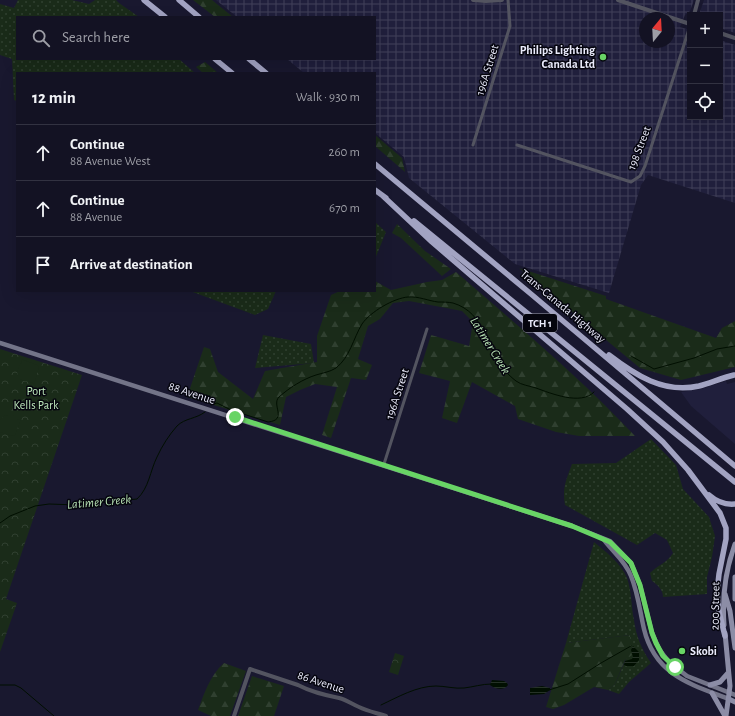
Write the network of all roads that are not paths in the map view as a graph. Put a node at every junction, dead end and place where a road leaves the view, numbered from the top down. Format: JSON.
{"nodes":[{"id":1,"x":144,"y":0,"type":"edge"},
{"id":2,"x":178,"y":0,"type":"edge"},
{"id":3,"x":473,"y":0,"type":"edge"},
{"id":4,"x":502,"y":0,"type":"edge"},
{"id":5,"x":508,"y":0,"type":"edge"},
{"id":6,"x":618,"y":0,"type":"edge"},
{"id":7,"x":698,"y":0,"type":"edge"},
{"id":8,"x":695,"y":12,"type":"edge"},
{"id":9,"x":164,"y":16,"type":"edge"},
{"id":10,"x":198,"y":16,"type":"edge"},
{"id":11,"x":687,"y":24,"type":"edge"},
{"id":12,"x":687,"y":34,"type":"edge"},
{"id":13,"x":723,"y":34,"type":"edge"},
{"id":14,"x":735,"y":38,"type":"edge"},
{"id":15,"x":216,"y":60,"type":"edge"},
{"id":16,"x":250,"y":60,"type":"edge"},
{"id":17,"x":231,"y":72,"type":"edge"},
{"id":18,"x":265,"y":72,"type":"edge"},
{"id":19,"x":473,"y":145,"type":"dead end"},
{"id":20,"x":517,"y":145,"type":"dead end"},
{"id":21,"x":376,"y":165,"type":"edge"},
{"id":22,"x":376,"y":191,"type":"edge"},
{"id":23,"x":383,"y":196,"type":"junction"},
{"id":24,"x":564,"y":321,"type":"junction"},
{"id":25,"x":427,"y":329,"type":"dead end"},
{"id":26,"x":0,"y":343,"type":"edge"},
{"id":27,"x":735,"y":376,"type":"edge"},
{"id":28,"x":384,"y":464,"type":"junction"},
{"id":29,"x":735,"y":466,"type":"edge"},
{"id":30,"x":735,"y":482,"type":"edge"},
{"id":31,"x":703,"y":489,"type":"junction"},
{"id":32,"x":735,"y":504,"type":"edge"},
{"id":33,"x":604,"y":540,"type":"junction"},
{"id":34,"x":735,"y":544,"type":"edge"},
{"id":35,"x":735,"y":577,"type":"edge"},
{"id":36,"x":724,"y":589,"type":"junction"},
{"id":37,"x":735,"y":600,"type":"edge"},
{"id":38,"x":725,"y":636,"type":"junction"},
{"id":39,"x":735,"y":648,"type":"edge"},
{"id":40,"x":728,"y":673,"type":"junction"},
{"id":41,"x":710,"y":685,"type":"junction"},
{"id":42,"x":712,"y":693,"type":"junction"},
{"id":43,"x":732,"y":694,"type":"edge"},
{"id":44,"x":729,"y":699,"type":"junction"},
{"id":45,"x":735,"y":702,"type":"edge"},
{"id":46,"x":234,"y":716,"type":"edge"},
{"id":47,"x":386,"y":716,"type":"edge"},
{"id":48,"x":725,"y":716,"type":"edge"}],
"edges":[{"from":1,"to":9,"type":"highway"},
{"from":2,"to":10,"type":"highway"},
{"from":3,"to":4,"type":"street"},
{"from":5,"to":19,"type":"street","name":"196A Street"},
{"from":6,"to":11,"type":"street"},
{"from":7,"to":8,"type":"street"},
{"from":12,"to":20,"type":"street","name":"198 Street"},
{"from":13,"to":14,"type":"street"},
{"from":15,"to":17,"type":"highway"},
{"from":16,"to":18,"type":"highway"},
{"from":21,"to":24,"type":"highway","name":"Trans-Canada Highway","number":"TCH 1"},
{"from":22,"to":23,"type":"highway","number":"TCH 1"},
{"from":23,"to":30,"type":"highway","number":"TCH 1"},
{"from":23,"to":31,"type":"highway"},
{"from":24,"to":27,"type":"highway"},
{"from":24,"to":29,"type":"highway","name":"Trans-Canada Highway","number":"TCH 1"},
{"from":25,"to":28,"type":"street","name":"196A Street"},
{"from":26,"to":28,"type":"main road","name":"88 Avenue"},
{"from":28,"to":33,"type":"main road","name":"88 Avenue"},
{"from":31,"to":32,"type":"highway"},
{"from":31,"to":38,"type":"highway"},
{"from":33,"to":41,"type":"main road"},
{"from":33,"to":42,"type":"main road"},
{"from":34,"to":36,"type":"main road","name":"200 Street"},
{"from":35,"to":37,"type":"main road","name":"200 Street"},
{"from":36,"to":38,"type":"main road","name":"200 Street"},
{"from":36,"to":39,"type":"main road"},
{"from":38,"to":40,"type":"main road","name":"200 Street"},
{"from":40,"to":41,"type":"main road"},
{"from":40,"to":43,"type":"main road","name":"200 Street"},
{"from":41,"to":43,"type":"main road"},
{"from":42,"to":44,"type":"main road"},
{"from":42,"to":48,"type":"main road"},
{"from":43,"to":44,"type":"main road","name":"200 Street"},
{"from":44,"to":45,"type":"main road"},
{"from":44,"to":48,"type":"main road","name":"200 Street"},
{"from":46,"to":47,"type":"street","name":"86 Avenue"}]}
